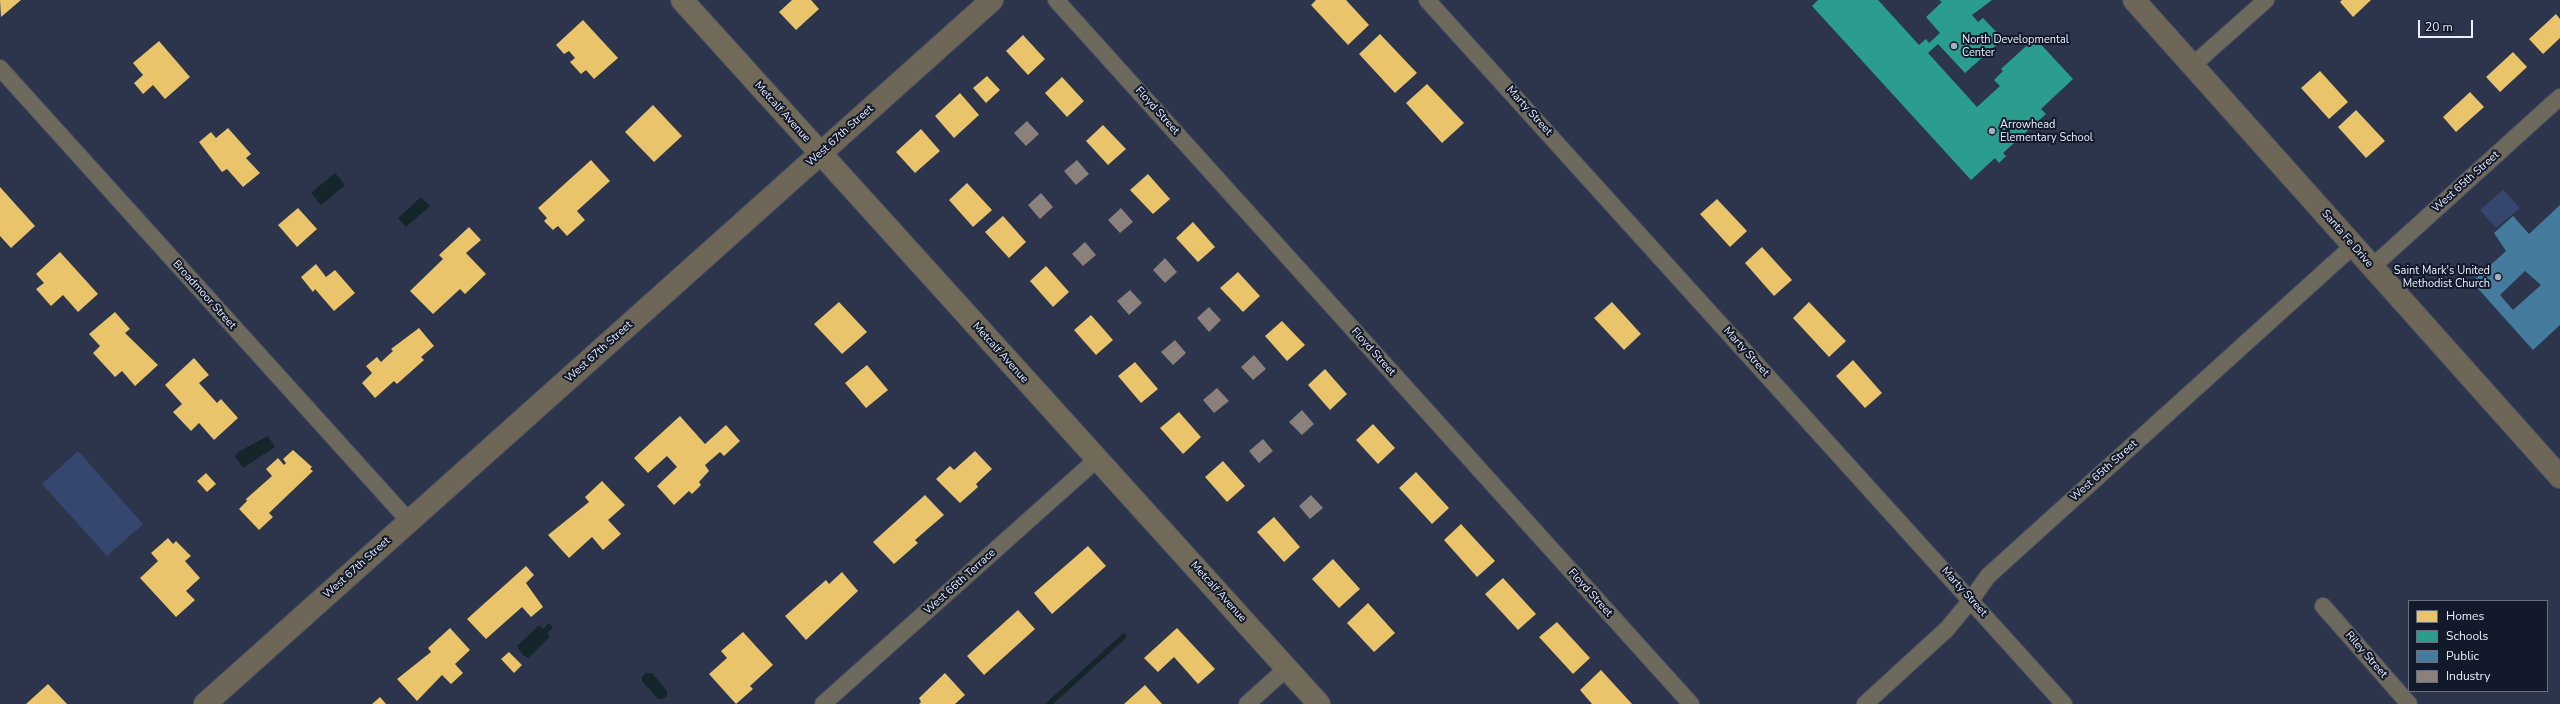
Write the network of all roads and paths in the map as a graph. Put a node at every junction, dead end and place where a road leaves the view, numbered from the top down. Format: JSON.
{"nodes":[{"id":1,"x":682,"y":0,"type":"edge"},
{"id":2,"x":992,"y":0,"type":"edge"},
{"id":3,"x":1056,"y":0,"type":"edge"},
{"id":4,"x":1427,"y":0,"type":"edge"},
{"id":5,"x":2134,"y":0,"type":"edge"},
{"id":6,"x":2266,"y":0,"type":"edge"},
{"id":7,"x":2193,"y":65,"type":"junction"},
{"id":8,"x":0,"y":68,"type":"edge"},
{"id":9,"x":2560,"y":97,"type":"edge"},
{"id":10,"x":820,"y":154,"type":"junction"},
{"id":11,"x":2353,"y":246,"type":"junction"},
{"id":12,"x":2372,"y":267,"type":"junction"},
{"id":13,"x":1096,"y":460,"type":"junction"},
{"id":14,"x":2558,"y":470,"type":"edge"},
{"id":15,"x":409,"y":521,"type":"junction"},
{"id":16,"x":1971,"y":600,"type":"junction"},
{"id":17,"x":2323,"y":606,"type":"dead end"},
{"id":18,"x":1287,"y":668,"type":"junction"},
{"id":19,"x":205,"y":704,"type":"edge"},
{"id":20,"x":824,"y":704,"type":"edge"},
{"id":21,"x":1247,"y":704,"type":"edge"},
{"id":22,"x":1319,"y":704,"type":"edge"},
{"id":23,"x":1691,"y":704,"type":"edge"},
{"id":24,"x":1865,"y":704,"type":"edge"},
{"id":25,"x":2064,"y":704,"type":"edge"},
{"id":26,"x":2409,"y":704,"type":"edge"}],
"edges":[{"from":1,"to":10,"type":"main road","name":"Metcalf Avenue"},
{"from":2,"to":10,"type":"street","name":"West 67th Street"},
{"from":3,"to":23,"type":"street","name":"Floyd Street"},
{"from":4,"to":16,"type":"street","name":"Marty Street"},
{"from":5,"to":7,"type":"street","name":"Santa Fe Drive"},
{"from":6,"to":7,"type":"street"},
{"from":7,"to":11,"type":"street","name":"Santa Fe Drive"},
{"from":8,"to":15,"type":"street","name":"Broadmoor Street"},
{"from":9,"to":12,"type":"street","name":"West 65th Street"},
{"from":10,"to":13,"type":"main road","name":"Metcalf Avenue"},
{"from":10,"to":15,"type":"street","name":"West 67th Street"},
{"from":11,"to":12,"type":"street","name":"Santa Fe Drive"},
{"from":11,"to":16,"type":"street","name":"West 65th Street"},
{"from":12,"to":14,"type":"street","name":"Santa Fe Drive"},
{"from":13,"to":18,"type":"main road","name":"Metcalf Avenue"},
{"from":13,"to":20,"type":"street","name":"West 66th Terrace"},
{"from":15,"to":19,"type":"street","name":"West 67th Street"},
{"from":16,"to":24,"type":"street","name":"West 65th Street"},
{"from":16,"to":25,"type":"street","name":"Marty Street"},
{"from":17,"to":26,"type":"street","name":"Riley Street"},
{"from":18,"to":21,"type":"street"},
{"from":18,"to":22,"type":"main road","name":"Metcalf Avenue"}]}
